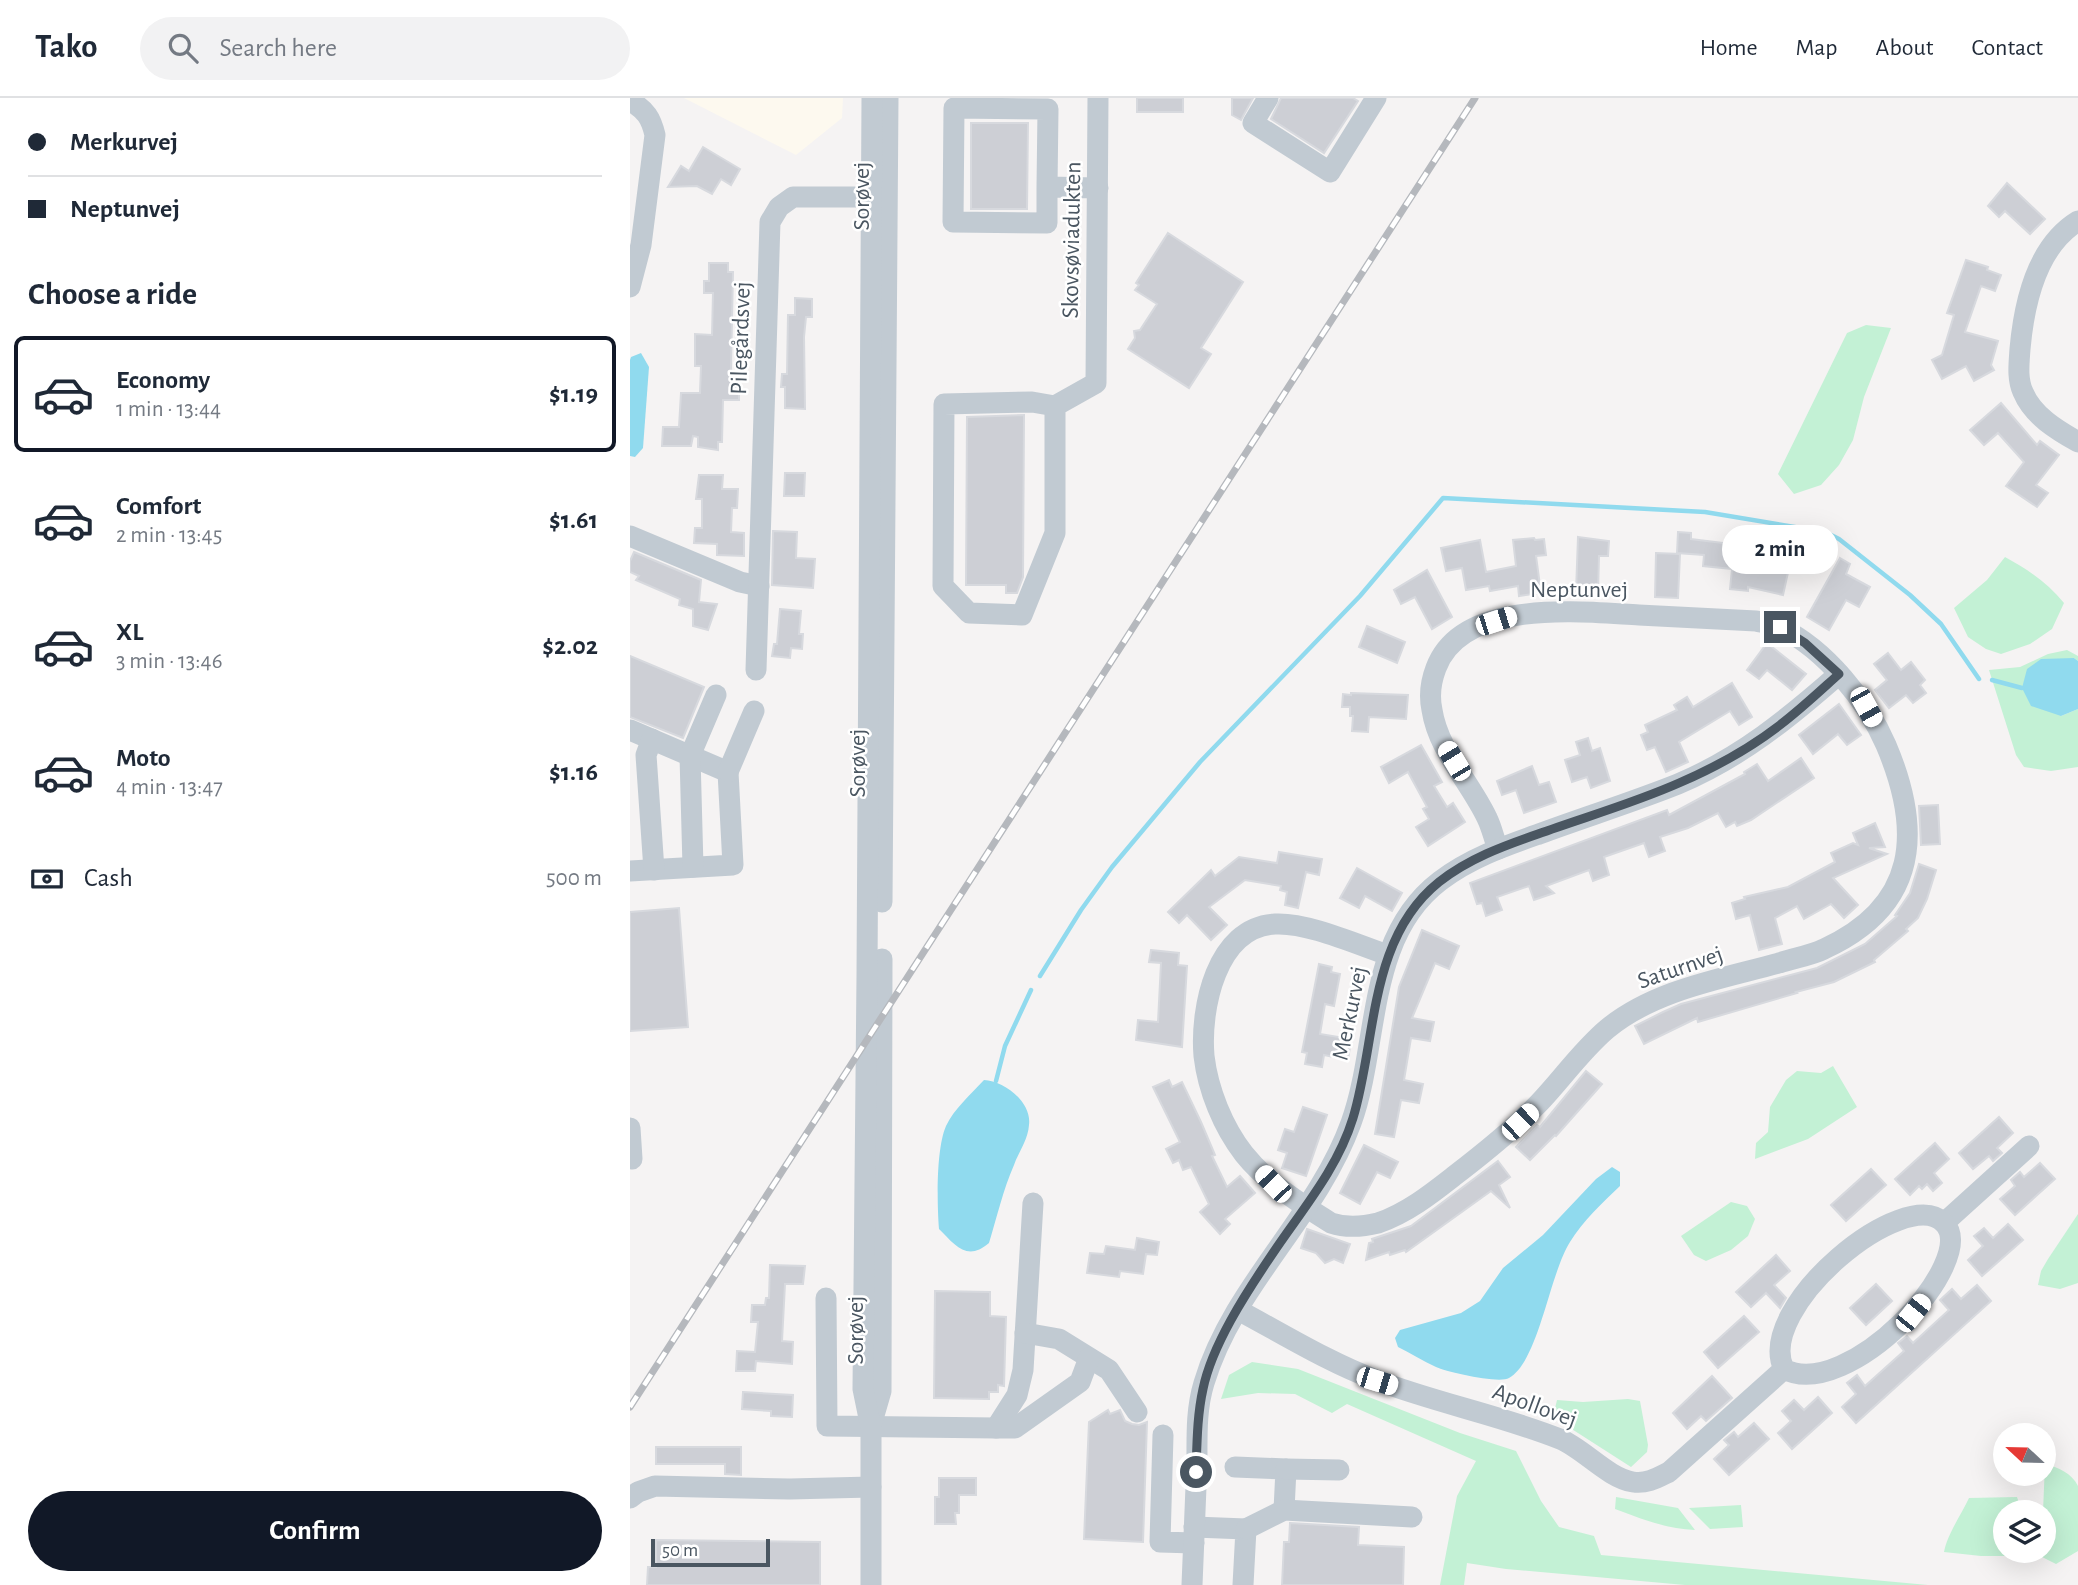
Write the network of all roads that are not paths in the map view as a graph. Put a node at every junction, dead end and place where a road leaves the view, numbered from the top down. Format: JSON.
{"nodes":[{"id":1,"x":872,"y":98,"type":"edge"},
{"id":2,"x":888,"y":98,"type":"edge"},
{"id":3,"x":1098,"y":98,"type":"edge"},
{"id":4,"x":1268,"y":98,"type":"edge"},
{"id":5,"x":1376,"y":98,"type":"edge"},
{"id":6,"x":630,"y":101,"type":"edge"},
{"id":7,"x":1047,"y":187,"type":"junction"},
{"id":8,"x":1098,"y":188,"type":"junction"},
{"id":9,"x":879,"y":197,"type":"junction"},
{"id":10,"x":636,"y":219,"type":"edge"},
{"id":11,"x":2078,"y":221,"type":"edge"},
{"id":12,"x":630,"y":287,"type":"edge"},
{"id":13,"x":1055,"y":406,"type":"junction"},
{"id":14,"x":2078,"y":442,"type":"edge"},
{"id":15,"x":630,"y":536,"type":"edge"},
{"id":16,"x":759,"y":586,"type":"junction"},
{"id":17,"x":756,"y":670,"type":"dead end"},
{"id":18,"x":1839,"y":674,"type":"junction"},
{"id":19,"x":716,"y":695,"type":"dead end"},
{"id":20,"x":754,"y":711,"type":"dead end"},
{"id":21,"x":630,"y":730,"type":"edge"},
{"id":22,"x":652,"y":740,"type":"junction"},
{"id":23,"x":690,"y":756,"type":"junction"},
{"id":24,"x":728,"y":772,"type":"junction"},
{"id":25,"x":1497,"y":849,"type":"junction"},
{"id":26,"x":693,"y":867,"type":"junction"},
{"id":27,"x":654,"y":870,"type":"junction"},
{"id":28,"x":630,"y":872,"type":"edge"},
{"id":29,"x":1388,"y":955,"type":"junction"},
{"id":30,"x":630,"y":1128,"type":"edge"},
{"id":31,"x":2029,"y":1146,"type":"dead end"},
{"id":32,"x":632,"y":1159,"type":"dead end"},
{"id":33,"x":1033,"y":1203,"type":"dead end"},
{"id":34,"x":1306,"y":1207,"type":"junction"},
{"id":35,"x":1944,"y":1223,"type":"junction"},
{"id":36,"x":826,"y":1298,"type":"dead end"},
{"id":37,"x":1238,"y":1310,"type":"junction"},
{"id":38,"x":1025,"y":1333,"type":"junction"},
{"id":39,"x":1090,"y":1358,"type":"junction"},
{"id":40,"x":1784,"y":1369,"type":"junction"},
{"id":41,"x":1137,"y":1412,"type":"dead end"},
{"id":42,"x":996,"y":1427,"type":"junction"},
{"id":43,"x":871,"y":1428,"type":"junction"},
{"id":44,"x":1163,"y":1435,"type":"dead end"},
{"id":45,"x":1235,"y":1467,"type":"dead end"},
{"id":46,"x":1286,"y":1469,"type":"junction"},
{"id":47,"x":1339,"y":1470,"type":"dead end"},
{"id":48,"x":871,"y":1488,"type":"junction"},
{"id":49,"x":630,"y":1497,"type":"edge"},
{"id":50,"x":1284,"y":1510,"type":"junction"},
{"id":51,"x":1412,"y":1517,"type":"dead end"},
{"id":52,"x":1246,"y":1529,"type":"junction"},
{"id":53,"x":1194,"y":1535,"type":"junction"},
{"id":54,"x":872,"y":1585,"type":"edge"},
{"id":55,"x":1192,"y":1585,"type":"edge"},
{"id":56,"x":1243,"y":1585,"type":"edge"}],
"edges":[{"from":1,"to":9,"type":"street","name":"Sorøvej"},
{"from":2,"to":9,"type":"street","name":"Sorøvej"},
{"from":3,"to":8,"type":"street","name":"Skovsøviadukten"},
{"from":4,"to":5,"type":"street"},
{"from":6,"to":10,"type":"street"},
{"from":7,"to":7,"type":"street"},
{"from":7,"to":8,"type":"street"},
{"from":8,"to":13,"type":"street","name":"Skovsøviadukten"},
{"from":9,"to":16,"type":"street","name":"Pilegårdsvej"},
{"from":9,"to":43,"type":"street","name":"Sorøvej"},
{"from":9,"to":43,"type":"street","name":"Sorøvej"},
{"from":10,"to":12,"type":"street"},
{"from":11,"to":14,"type":"street"},
{"from":13,"to":13,"type":"street"},
{"from":15,"to":16,"type":"street"},
{"from":16,"to":17,"type":"street","name":"Pilegårdsvej"},
{"from":18,"to":25,"type":"street","name":"Merkurvej"},
{"from":18,"to":25,"type":"street","name":"Neptunvej"},
{"from":18,"to":34,"type":"street","name":"Saturnvej"},
{"from":19,"to":23,"type":"street"},
{"from":20,"to":24,"type":"street"},
{"from":21,"to":22,"type":"street"},
{"from":22,"to":23,"type":"street"},
{"from":22,"to":27,"type":"street"},
{"from":23,"to":24,"type":"street"},
{"from":23,"to":26,"type":"street"},
{"from":24,"to":26,"type":"street"},
{"from":25,"to":29,"type":"street","name":"Merkurvej"},
{"from":26,"to":27,"type":"street"},
{"from":27,"to":28,"type":"street"},
{"from":29,"to":34,"type":"street","name":"Merkurvej"},
{"from":29,"to":34,"type":"street","name":"Saturnvej"},
{"from":30,"to":32,"type":"street"},
{"from":31,"to":35,"type":"street"},
{"from":33,"to":38,"type":"street"},
{"from":34,"to":37,"type":"street","name":"Merkurvej"},
{"from":35,"to":40,"type":"street"},
{"from":35,"to":40,"type":"street"},
{"from":36,"to":43,"type":"street","name":"Sorøvej"},
{"from":37,"to":40,"type":"street","name":"Apollovej"},
{"from":37,"to":53,"type":"street","name":"Merkurvej"},
{"from":38,"to":39,"type":"street"},
{"from":38,"to":42,"type":"street"},
{"from":39,"to":41,"type":"street"},
{"from":39,"to":42,"type":"street","name":"Sorøvej"},
{"from":42,"to":43,"type":"street","name":"Sorøvej"},
{"from":43,"to":48,"type":"street","name":"Sorøvej"},
{"from":44,"to":53,"type":"street"},
{"from":45,"to":46,"type":"street"},
{"from":46,"to":47,"type":"street"},
{"from":46,"to":50,"type":"street"},
{"from":48,"to":49,"type":"street"},
{"from":48,"to":54,"type":"street","name":"Sorøvej"},
{"from":50,"to":51,"type":"street"},
{"from":50,"to":52,"type":"street"},
{"from":52,"to":53,"type":"street"},
{"from":52,"to":56,"type":"street"},
{"from":53,"to":55,"type":"street","name":"Merkurvej"}]}
